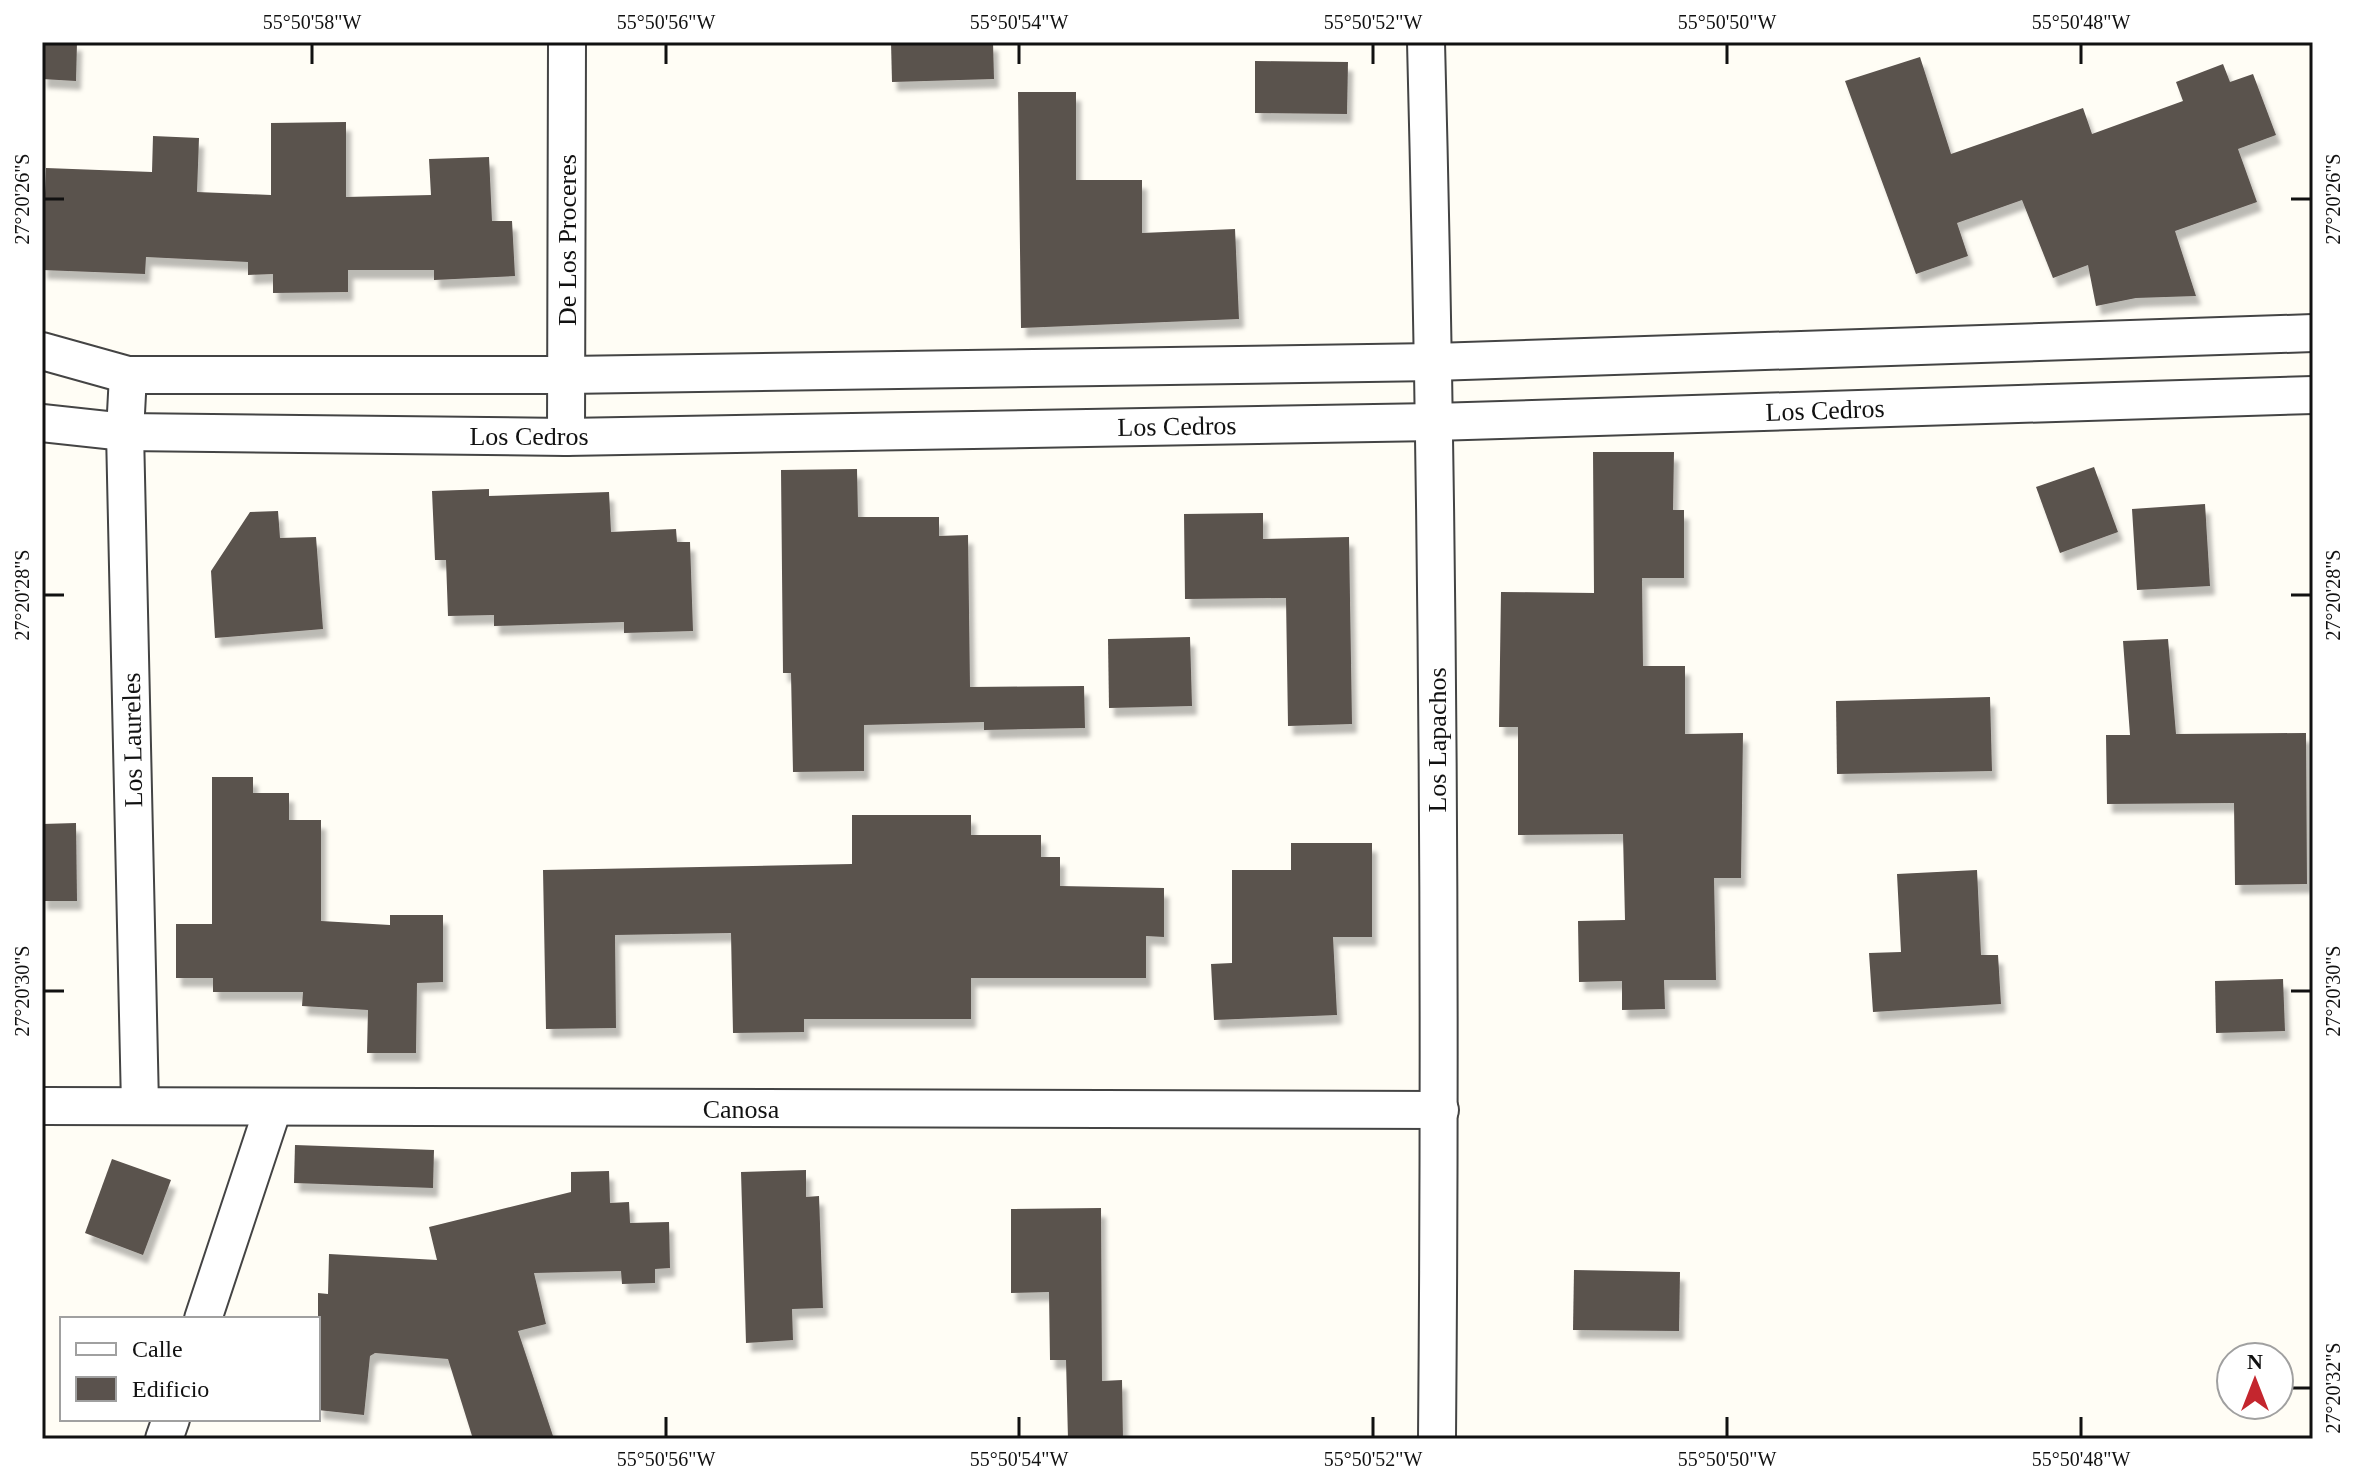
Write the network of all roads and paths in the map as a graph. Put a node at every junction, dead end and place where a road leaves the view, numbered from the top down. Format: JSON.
{"nodes":[{"id":1,"x":567,"y":42,"type":"edge"},
{"id":2,"x":1426,"y":42,"type":"edge"},
{"id":3,"x":2313,"y":333,"type":"edge"},
{"id":4,"x":42,"y":351,"type":"edge"},
{"id":5,"x":1434,"y":362,"type":"junction"},
{"id":6,"x":128,"y":375,"type":"junction"},
{"id":7,"x":567,"y":375,"type":"junction"},
{"id":8,"x":2313,"y":395,"type":"edge"},
{"id":9,"x":1434,"y":422,"type":"junction"},
{"id":10,"x":42,"y":423,"type":"edge"},
{"id":11,"x":125,"y":432,"type":"junction"},
{"id":12,"x":566,"y":437,"type":"junction"},
{"id":13,"x":140,"y":1105,"type":"junction"},
{"id":14,"x":42,"y":1106,"type":"edge"},
{"id":15,"x":273,"y":1108,"type":"junction"},
{"id":16,"x":1440,"y":1110,"type":"junction"},
{"id":17,"x":204,"y":1317,"type":"edge"},
{"id":18,"x":1437,"y":1439,"type":"edge"}],
"edges":[{"from":1,"to":7,"type":"street","name":"De Los Proceres"},
{"from":2,"to":5,"type":"street","name":"Los Lapachos"},
{"from":3,"to":5,"type":"street"},
{"from":4,"to":6,"type":"street"},
{"from":5,"to":7,"type":"street"},
{"from":5,"to":9,"type":"street","name":"Los Lapachos"},
{"from":6,"to":7,"type":"street"},
{"from":6,"to":11,"type":"street","name":"Los Laureles"},
{"from":7,"to":12,"type":"street","name":"De Los Proceres"},
{"from":8,"to":9,"type":"street","name":"Los Cedros"},
{"from":9,"to":12,"type":"street","name":"Los Cedros"},
{"from":9,"to":16,"type":"street","name":"Los Lapachos"},
{"from":10,"to":11,"type":"street","name":"Los Cedros"},
{"from":11,"to":12,"type":"street","name":"Los Cedros"},
{"from":11,"to":13,"type":"street","name":"Los Laureles"},
{"from":13,"to":14,"type":"street","name":"Canosa"},
{"from":13,"to":15,"type":"street","name":"Canosa"},
{"from":15,"to":16,"type":"street","name":"Canosa"},
{"from":15,"to":17,"type":"street"},
{"from":16,"to":18,"type":"street","name":"Los Lapachos"}]}
